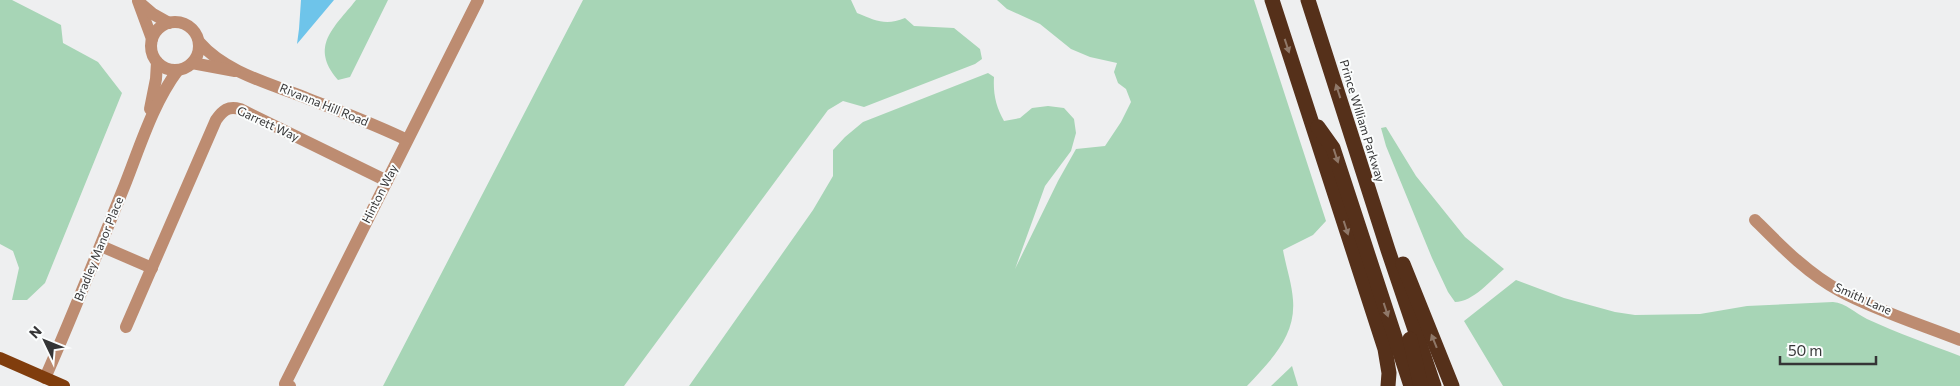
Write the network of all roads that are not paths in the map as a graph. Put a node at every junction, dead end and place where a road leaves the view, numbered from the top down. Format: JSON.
{"nodes":[{"id":1,"x":478,"y":0,"type":"edge"},
{"id":2,"x":1272,"y":0,"type":"edge"},
{"id":3,"x":1308,"y":0,"type":"edge"},
{"id":4,"x":137,"y":1,"type":"edge"},
{"id":5,"x":169,"y":23,"type":"junction"},
{"id":6,"x":152,"y":39,"type":"junction"},
{"id":7,"x":199,"y":42,"type":"junction"},
{"id":8,"x":157,"y":62,"type":"junction"},
{"id":9,"x":192,"y":63,"type":"junction"},
{"id":10,"x":178,"y":70,"type":"junction"},
{"id":11,"x":240,"y":72,"type":"junction"},
{"id":12,"x":1310,"y":115,"type":"junction"},
{"id":13,"x":149,"y":119,"type":"junction"},
{"id":14,"x":408,"y":140,"type":"junction"},
{"id":15,"x":387,"y":181,"type":"junction"},
{"id":16,"x":1368,"y":188,"type":"junction"},
{"id":17,"x":1755,"y":220,"type":"dead end"},
{"id":18,"x":100,"y":246,"type":"junction"},
{"id":19,"x":1388,"y":250,"type":"junction"},
{"id":20,"x":152,"y":268,"type":"junction"},
{"id":21,"x":126,"y":327,"type":"dead end"},
{"id":22,"x":1960,"y":340,"type":"edge"},
{"id":23,"x":0,"y":358,"type":"edge"},
{"id":24,"x":45,"y":378,"type":"junction"},
{"id":25,"x":64,"y":386,"type":"edge"},
{"id":26,"x":290,"y":386,"type":"edge"},
{"id":27,"x":1388,"y":386,"type":"edge"},
{"id":28,"x":1411,"y":386,"type":"edge"},
{"id":29,"x":1421,"y":386,"type":"edge"},
{"id":30,"x":1434,"y":386,"type":"edge"},
{"id":31,"x":1452,"y":386,"type":"edge"}],
"edges":[{"from":1,"to":14,"type":"street","name":"Hinton Way"},
{"from":2,"to":12,"type":"highway","one_way":true},
{"from":16,"to":3,"type":"highway","name":"Prince William Parkway","one_way":true},
{"from":4,"to":5,"type":"street"},
{"from":4,"to":6,"type":"street"},
{"from":5,"to":6,"type":"street"},
{"from":5,"to":7,"type":"street"},
{"from":6,"to":8,"type":"street"},
{"from":7,"to":9,"type":"street"},
{"from":7,"to":11,"type":"street","name":"Rivanna Hill Road"},
{"from":8,"to":10,"type":"street"},
{"from":8,"to":13,"type":"street","name":"Bradley Manor Place"},
{"from":9,"to":10,"type":"street"},
{"from":9,"to":11,"type":"street","name":"Rivanna Hill Road"},
{"from":10,"to":13,"type":"street","name":"Bradley Manor Place"},
{"from":11,"to":14,"type":"street","name":"Rivanna Hill Road"},
{"from":12,"to":27,"type":"highway","one_way":true},
{"from":12,"to":28,"type":"highway","one_way":true},
{"from":13,"to":18,"type":"street","name":"Bradley Manor Place"},
{"from":14,"to":15,"type":"street","name":"Hinton Way"},
{"from":15,"to":20,"type":"street","name":"Garrett Way"},
{"from":15,"to":26,"type":"street","name":"Hinton Way"},
{"from":16,"to":19,"type":"highway","name":"Prince William Parkway"},
{"from":31,"to":16,"type":"highway","one_way":true},
{"from":17,"to":22,"type":"street","name":"Smith Lane"},
{"from":18,"to":20,"type":"street"},
{"from":18,"to":24,"type":"street","name":"Bradley Manor Place"},
{"from":19,"to":29,"type":"highway"},
{"from":19,"to":30,"type":"highway"},
{"from":20,"to":21,"type":"street","name":"Garrett Way"},
{"from":23,"to":24,"type":"main road"},
{"from":24,"to":25,"type":"main road"}]}
